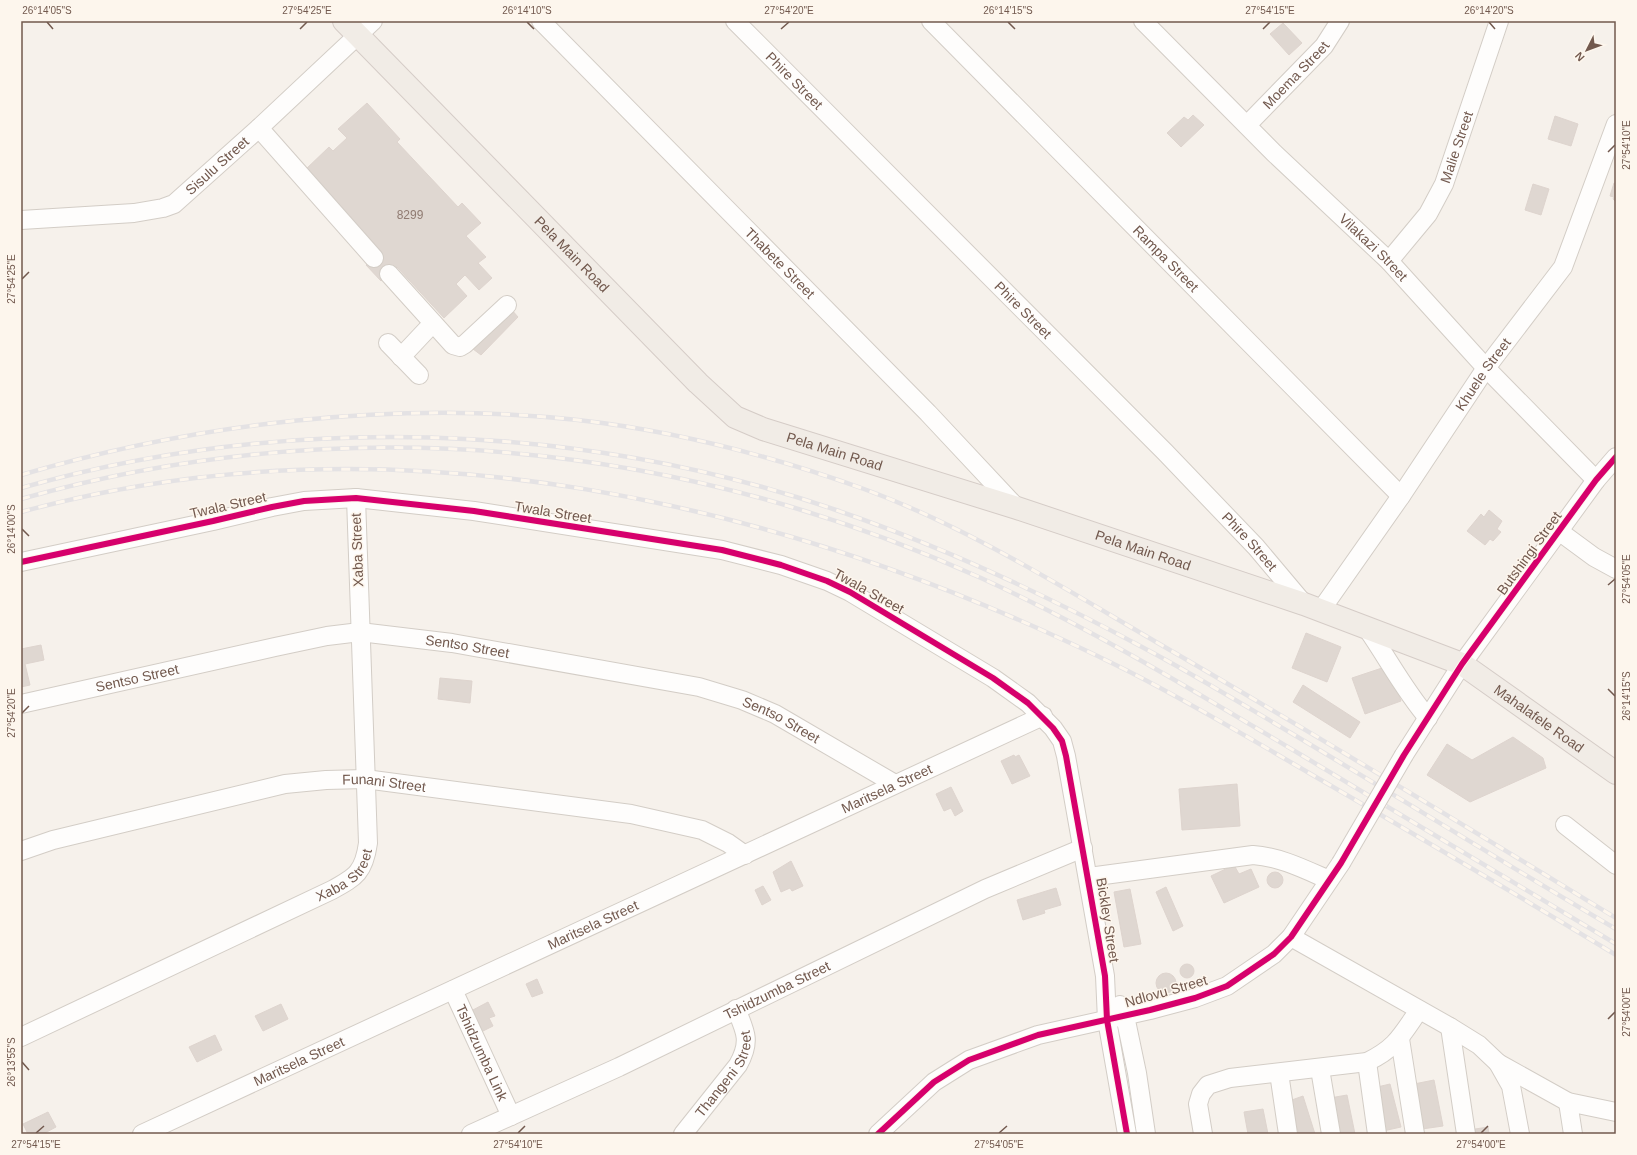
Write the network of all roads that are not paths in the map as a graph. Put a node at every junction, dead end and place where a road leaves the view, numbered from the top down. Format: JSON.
{"nodes":[{"id":1,"x":541,"y":21,"type":"edge"},
{"id":2,"x":735,"y":21,"type":"edge"},
{"id":3,"x":931,"y":21,"type":"edge"},
{"id":4,"x":1143,"y":21,"type":"edge"},
{"id":5,"x":1340,"y":21,"type":"edge"},
{"id":6,"x":1499,"y":21,"type":"edge"},
{"id":7,"x":358,"y":26,"type":"edge"},
{"id":8,"x":1616,"y":124,"type":"edge"},
{"id":9,"x":1247,"y":125,"type":"junction"},
{"id":10,"x":259,"y":128,"type":"junction"},
{"id":11,"x":21,"y":220,"type":"edge"},
{"id":12,"x":374,"y":258,"type":"dead end"},
{"id":13,"x":1389,"y":261,"type":"junction"},
{"id":14,"x":389,"y":274,"type":"dead end"},
{"id":15,"x":507,"y":305,"type":"dead end"},
{"id":16,"x":433,"y":323,"type":"junction"},
{"id":17,"x":388,"y":342,"type":"dead end"},
{"id":18,"x":401,"y":357,"type":"junction"},
{"id":19,"x":1486,"y":368,"type":"junction"},
{"id":20,"x":419,"y":375,"type":"dead end"},
{"id":21,"x":1616,"y":457,"type":"edge"},
{"id":22,"x":1596,"y":480,"type":"junction"},
{"id":23,"x":1400,"y":496,"type":"junction"},
{"id":24,"x":356,"y":498,"type":"junction"},
{"id":25,"x":1017,"y":508,"type":"junction"},
{"id":26,"x":1560,"y":532,"type":"junction"},
{"id":27,"x":21,"y":562,"type":"edge"},
{"id":28,"x":1616,"y":569,"type":"edge"},
{"id":29,"x":1312,"y":607,"type":"junction"},
{"id":30,"x":1366,"y":627,"type":"junction"},
{"id":31,"x":360,"y":632,"type":"junction"},
{"id":32,"x":1462,"y":664,"type":"junction"},
{"id":33,"x":21,"y":704,"type":"edge"},
{"id":34,"x":1043,"y":716,"type":"junction"},
{"id":35,"x":1428,"y":718,"type":"junction"},
{"id":36,"x":1404,"y":755,"type":"joint"},
{"id":37,"x":1614,"y":768,"type":"edge"},
{"id":38,"x":366,"y":779,"type":"junction"},
{"id":39,"x":895,"y":784,"type":"junction"},
{"id":40,"x":1565,"y":825,"type":"dead end"},
{"id":41,"x":1083,"y":848,"type":"junction"},
{"id":42,"x":21,"y":851,"type":"edge"},
{"id":43,"x":745,"y":855,"type":"junction"},
{"id":44,"x":1616,"y":865,"type":"edge"},
{"id":45,"x":1089,"y":876,"type":"junction"},
{"id":46,"x":1329,"y":880,"type":"junction"},
{"id":47,"x":1291,"y":937,"type":"junction"},
{"id":48,"x":1105,"y":976,"type":"junction"},
{"id":49,"x":453,"y":990,"type":"junction"},
{"id":50,"x":736,"y":1009,"type":"junction"},
{"id":51,"x":1419,"y":1010,"type":"junction"},
{"id":52,"x":1125,"y":1016,"type":"junction"},
{"id":53,"x":1107,"y":1020,"type":"junction"},
{"id":54,"x":1450,"y":1027,"type":"junction"},
{"id":55,"x":21,"y":1037,"type":"edge"},
{"id":56,"x":1400,"y":1039,"type":"junction"},
{"id":57,"x":1366,"y":1062,"type":"junction"},
{"id":58,"x":1498,"y":1063,"type":"junction"},
{"id":59,"x":1320,"y":1069,"type":"junction"},
{"id":60,"x":1279,"y":1073,"type":"junction"},
{"id":61,"x":1568,"y":1102,"type":"junction"},
{"id":62,"x":1616,"y":1113,"type":"edge"},
{"id":63,"x":511,"y":1116,"type":"junction"},
{"id":64,"x":142,"y":1134,"type":"edge"},
{"id":65,"x":471,"y":1134,"type":"edge"},
{"id":66,"x":683,"y":1134,"type":"edge"},
{"id":67,"x":878,"y":1134,"type":"edge"},
{"id":68,"x":1126,"y":1134,"type":"edge"},
{"id":69,"x":1146,"y":1134,"type":"edge"},
{"id":70,"x":1203,"y":1134,"type":"edge"},
{"id":71,"x":1288,"y":1134,"type":"edge"},
{"id":72,"x":1331,"y":1134,"type":"edge"},
{"id":73,"x":1377,"y":1134,"type":"edge"},
{"id":74,"x":1415,"y":1134,"type":"edge"},
{"id":75,"x":1466,"y":1134,"type":"edge"},
{"id":76,"x":1520,"y":1134,"type":"edge"},
{"id":77,"x":1573,"y":1134,"type":"edge"}],
"edges":[{"from":1,"to":25,"type":"street","name":"Thabete Street"},
{"from":2,"to":29,"type":"street","name":"Phire Street"},
{"from":3,"to":23,"type":"street","name":"Rampa Street"},
{"from":4,"to":9,"type":"street","name":"Vilakazi Street"},
{"from":5,"to":9,"type":"street","name":"Moema Street"},
{"from":6,"to":13,"type":"street","name":"Malie Street"},
{"from":7,"to":10,"type":"street","name":"Sisulu Street"},
{"from":7,"to":25,"type":"main road","name":"Pela Main Road"},
{"from":8,"to":19,"type":"street","name":"Khuele Street"},
{"from":9,"to":13,"type":"street","name":"Vilakazi Street"},
{"from":10,"to":11,"type":"street","name":"Sisulu Street"},
{"from":10,"to":12,"type":"street"},
{"from":13,"to":19,"type":"street","name":"Vilakazi Street"},
{"from":14,"to":16,"type":"street"},
{"from":15,"to":16,"type":"street"},
{"from":16,"to":18,"type":"street"},
{"from":17,"to":18,"type":"street"},
{"from":18,"to":20,"type":"street"},
{"from":19,"to":22,"type":"street","name":"Vilakazi Street"},
{"from":19,"to":23,"type":"street","name":"Khuele Street"},
{"from":21,"to":22,"type":"street","name":"Butshingi Street"},
{"from":22,"to":26,"type":"street","name":"Butshingi Street"},
{"from":23,"to":29,"type":"street","name":"Khuele Street"},
{"from":24,"to":27,"type":"street","name":"Twala Street"},
{"from":24,"to":31,"type":"street","name":"Xaba Street"},
{"from":24,"to":34,"type":"street","name":"Twala Street"},
{"from":25,"to":29,"type":"main road","name":"Pela Main Road"},
{"from":26,"to":28,"type":"street"},
{"from":26,"to":32,"type":"street","name":"Butshingi Street"},
{"from":29,"to":30,"type":"main road","name":"Pela Main Road"},
{"from":30,"to":32,"type":"main road","name":"Pela Main Road"},
{"from":30,"to":35,"type":"street"},
{"from":31,"to":33,"type":"street","name":"Sentso Street"},
{"from":31,"to":38,"type":"street","name":"Xaba Street"},
{"from":31,"to":39,"type":"street","name":"Sentso Street"},
{"from":32,"to":35,"type":"street","name":"Butshingi Street"},
{"from":32,"to":37,"type":"main road","name":"Mahalafele Road"},
{"from":34,"to":39,"type":"street","name":"Maritsela Street"},
{"from":34,"to":41,"type":"street","name":"Bickley Street"},
{"from":35,"to":36,"type":"street","name":"Butshingi Street"},
{"from":36,"to":46,"type":"street","name":"Ndlovu Street","bridge":true},
{"from":38,"to":42,"type":"street","name":"Funani Street"},
{"from":38,"to":43,"type":"street","name":"Funani Street"},
{"from":38,"to":55,"type":"street","name":"Xaba Street"},
{"from":39,"to":43,"type":"street","name":"Maritsela Street"},
{"from":40,"to":44,"type":"street"},
{"from":41,"to":45,"type":"street","name":"Bickley Street"},
{"from":41,"to":50,"type":"street","name":"Tshidzumba Street"},
{"from":43,"to":49,"type":"street","name":"Maritsela Street"},
{"from":45,"to":46,"type":"street"},
{"from":45,"to":48,"type":"street","name":"Bickley Street"},
{"from":46,"to":47,"type":"street","name":"Ndlovu Street"},
{"from":47,"to":51,"type":"street"},
{"from":47,"to":52,"type":"street","name":"Ndlovu Street"},
{"from":48,"to":52,"type":"street","name":"Bickley Street"},
{"from":48,"to":53,"type":"street","name":"Bickley Street"},
{"from":49,"to":63,"type":"street","name":"Tshidzumba Link"},
{"from":49,"to":64,"type":"street","name":"Maritsela Street"},
{"from":50,"to":63,"type":"street","name":"Tshidzumba Street"},
{"from":50,"to":66,"type":"street","name":"Thangeni Street"},
{"from":51,"to":54,"type":"street"},
{"from":51,"to":56,"type":"street"},
{"from":52,"to":53,"type":"street","name":"Ndlovu Street"},
{"from":52,"to":69,"type":"street","name":"Bickley Street"},
{"from":53,"to":67,"type":"street","name":"Ndlovu Street"},
{"from":53,"to":68,"type":"street","name":"Bickley Street"},
{"from":54,"to":58,"type":"street"},
{"from":54,"to":75,"type":"street"},
{"from":56,"to":57,"type":"street"},
{"from":56,"to":74,"type":"street"},
{"from":57,"to":59,"type":"street"},
{"from":57,"to":73,"type":"street"},
{"from":58,"to":61,"type":"street"},
{"from":58,"to":76,"type":"street"},
{"from":59,"to":60,"type":"street"},
{"from":59,"to":72,"type":"street"},
{"from":60,"to":70,"type":"street"},
{"from":60,"to":71,"type":"street"},
{"from":61,"to":62,"type":"street"},
{"from":61,"to":77,"type":"street"},
{"from":63,"to":65,"type":"street","name":"Tshidzumba Street"}]}
